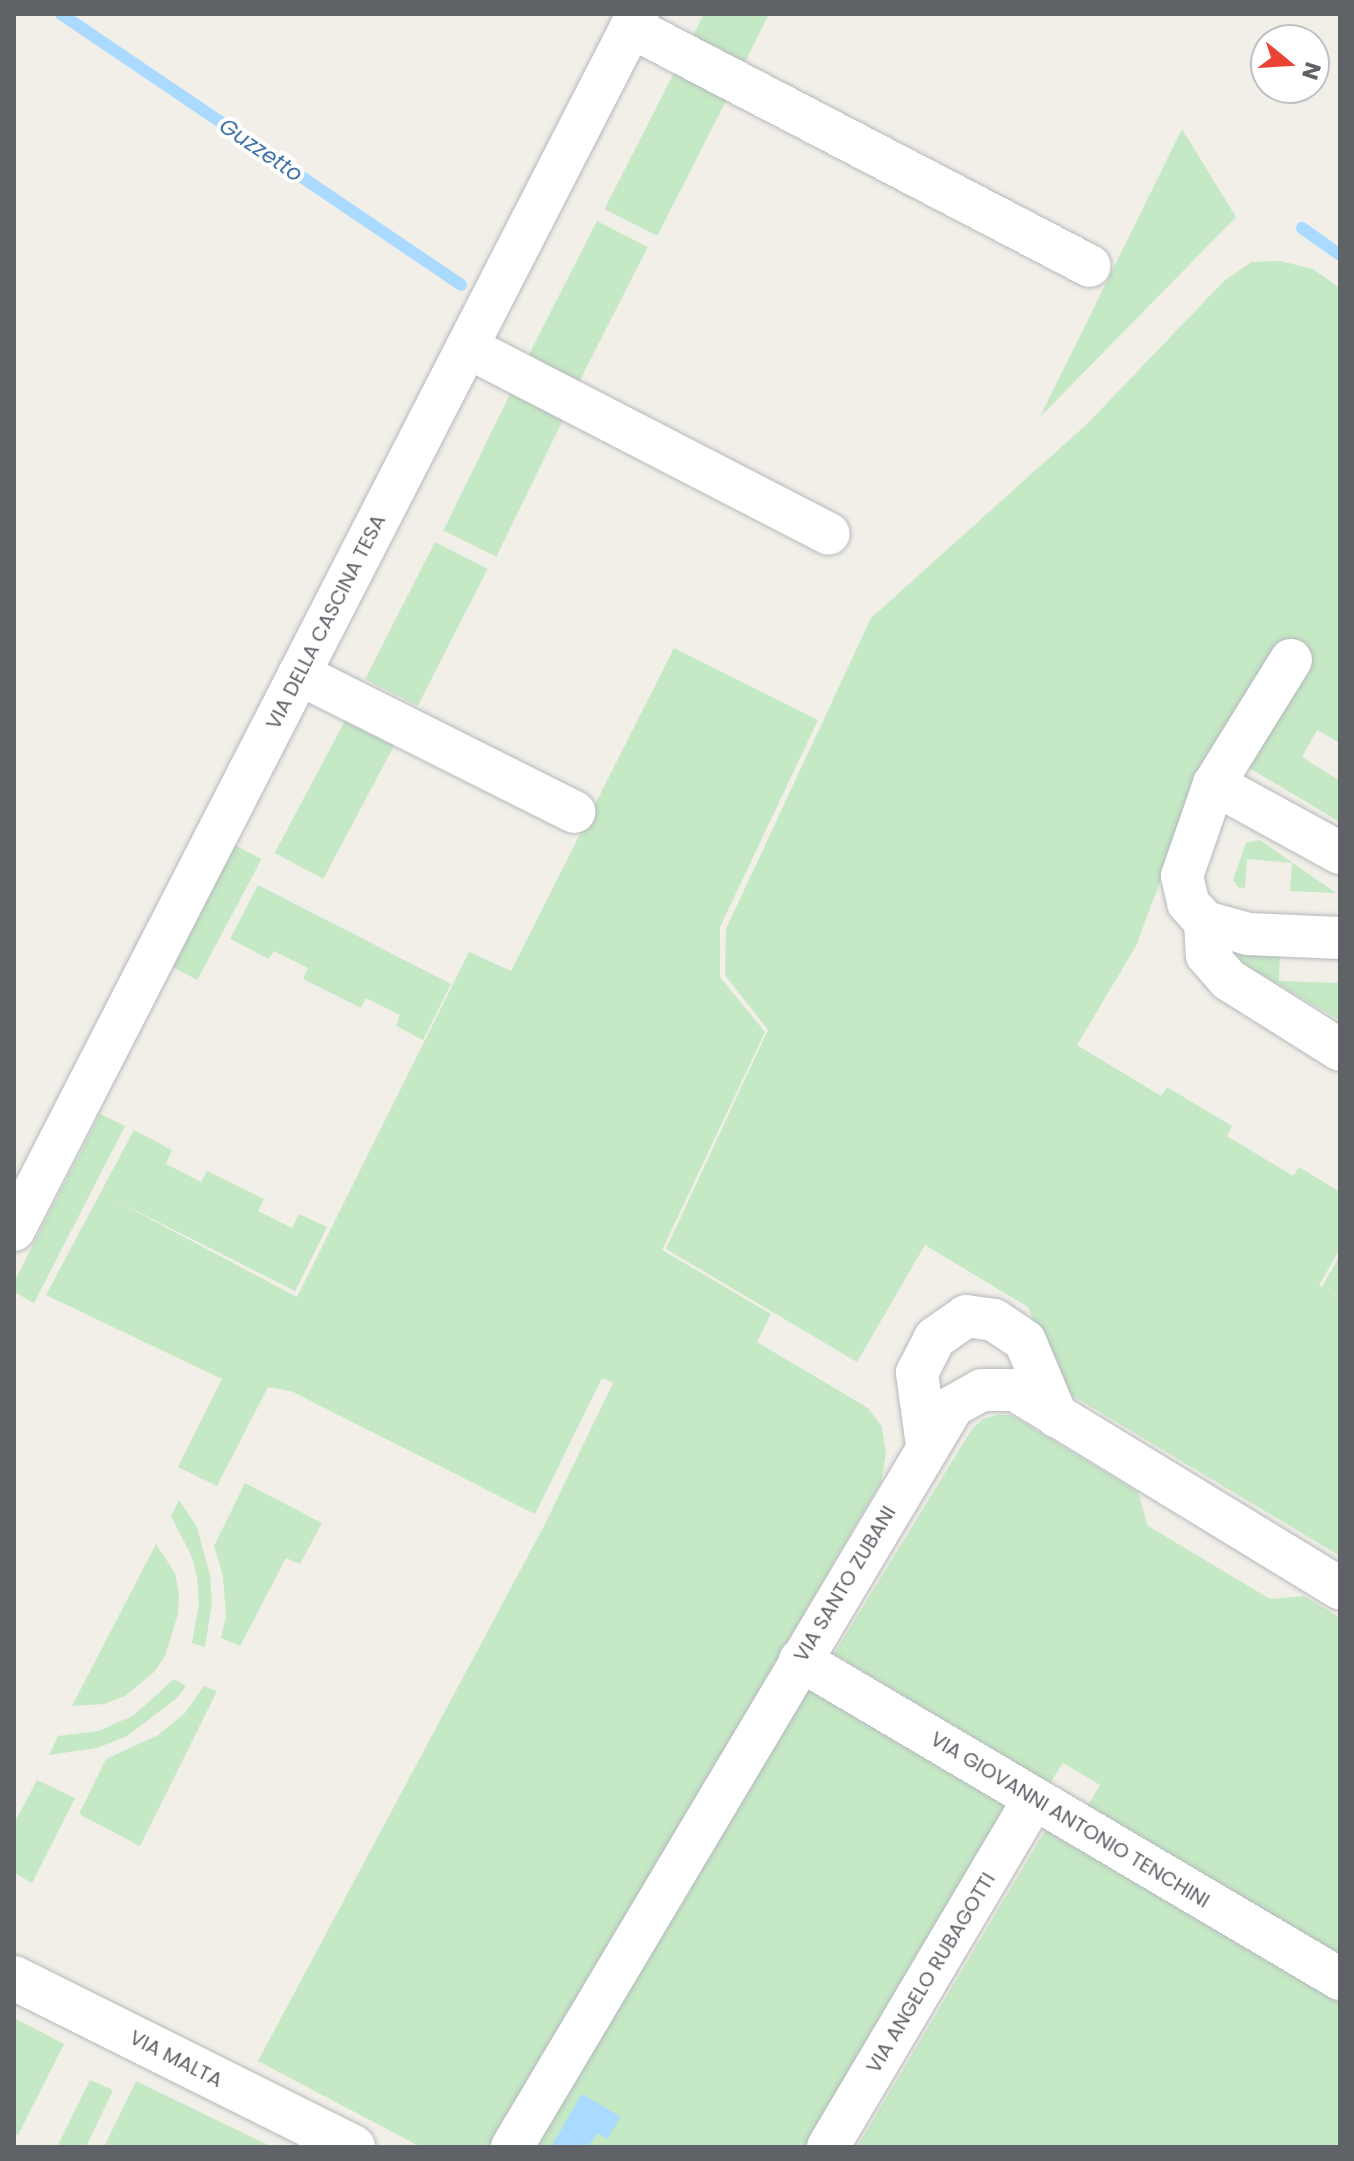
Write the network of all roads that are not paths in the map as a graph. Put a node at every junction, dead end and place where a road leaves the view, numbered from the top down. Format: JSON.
{"nodes":[{"id":1,"x":634,"y":20,"type":"edge"},
{"id":2,"x":1090,"y":266,"type":"dead end"},
{"id":3,"x":467,"y":347,"type":"junction"},
{"id":4,"x":829,"y":534,"type":"dead end"},
{"id":5,"x":1291,"y":660,"type":"dead end"},
{"id":6,"x":299,"y":674,"type":"junction"},
{"id":7,"x":1214,"y":784,"type":"junction"},
{"id":8,"x":574,"y":812,"type":"dead end"},
{"id":9,"x":1340,"y":853,"type":"edge"},
{"id":10,"x":1205,"y":922,"type":"junction"},
{"id":11,"x":1340,"y":938,"type":"edge"},
{"id":12,"x":1340,"y":1050,"type":"edge"},
{"id":13,"x":14,"y":1230,"type":"edge"},
{"id":14,"x":1057,"y":1417,"type":"junction"},
{"id":15,"x":927,"y":1446,"type":"junction"},
{"id":16,"x":1340,"y":1588,"type":"edge"},
{"id":17,"x":800,"y":1660,"type":"junction"},
{"id":18,"x":1033,"y":1800,"type":"junction"},
{"id":19,"x":14,"y":1978,"type":"edge"},
{"id":20,"x":1340,"y":1979,"type":"edge"},
{"id":21,"x":341,"y":2145,"type":"edge"},
{"id":22,"x":512,"y":2147,"type":"edge"},
{"id":23,"x":828,"y":2147,"type":"edge"}],
"edges":[{"from":1,"to":2,"type":"street"},
{"from":1,"to":3,"type":"street","name":"VIA DELLA CASCINA TESA"},
{"from":3,"to":4,"type":"street"},
{"from":3,"to":6,"type":"street","name":"VIA DELLA CASCINA TESA"},
{"from":5,"to":7,"type":"street"},
{"from":6,"to":8,"type":"street"},
{"from":6,"to":13,"type":"street","name":"VIA DELLA CASCINA TESA"},
{"from":7,"to":9,"type":"street"},
{"from":7,"to":10,"type":"street"},
{"from":10,"to":11,"type":"street"},
{"from":10,"to":12,"type":"street"},
{"from":14,"to":15,"type":"street","name":"VIA SANTO ZUBANI"},
{"from":14,"to":15,"type":"street"},
{"from":14,"to":16,"type":"street","name":"VIA SANTO ZUBANI"},
{"from":15,"to":17,"type":"street","name":"VIA SANTO ZUBANI"},
{"from":17,"to":18,"type":"street","name":"VIA GIOVANNI ANTONIO TENCHINI"},
{"from":17,"to":22,"type":"street","name":"VIA SANTO ZUBANI"},
{"from":18,"to":20,"type":"street","name":"VIA GIOVANNI ANTONIO TENCHINI"},
{"from":18,"to":23,"type":"street","name":"VIA ANGELO RUBAGOTTI"},
{"from":19,"to":21,"type":"street","name":"VIA MALTA"}]}
